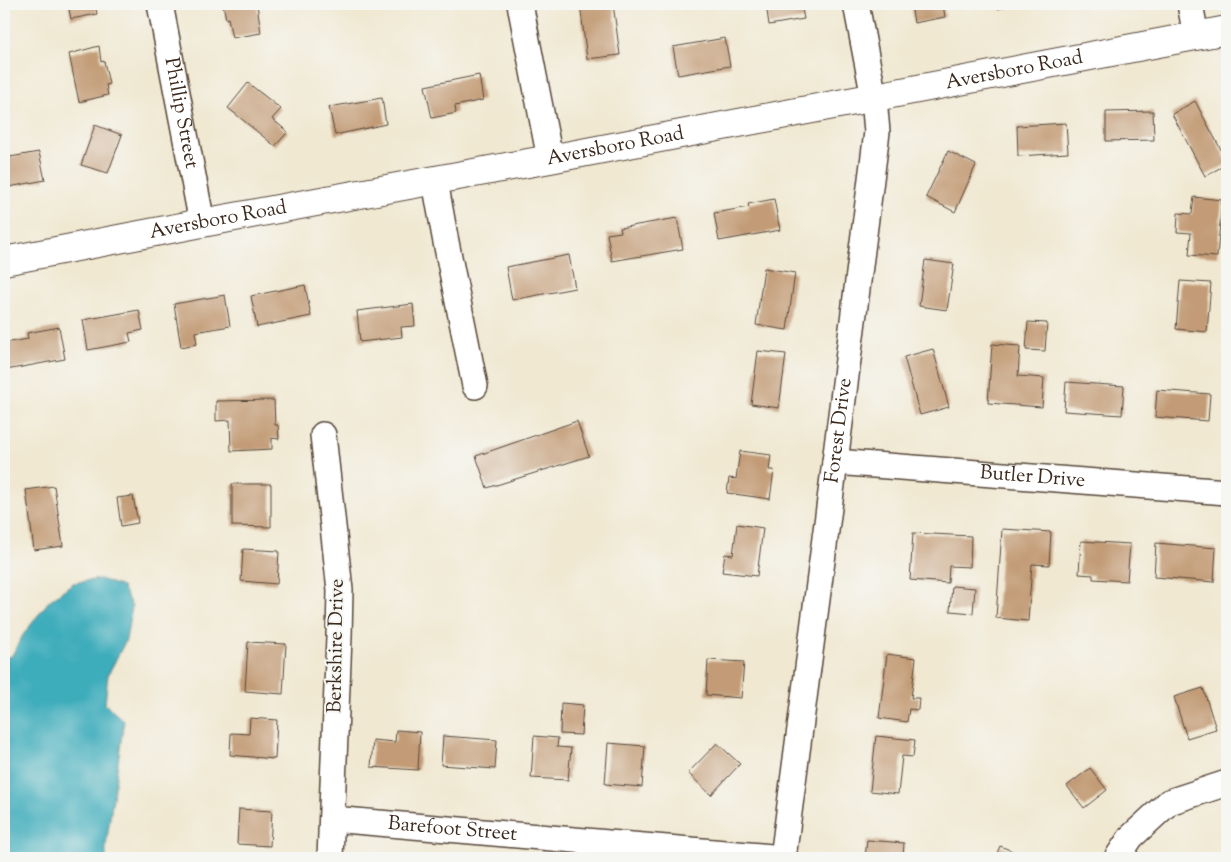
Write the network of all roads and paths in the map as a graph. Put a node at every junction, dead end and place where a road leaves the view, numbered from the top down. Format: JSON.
{"nodes":[{"id":1,"x":160,"y":4,"type":"edge"},
{"id":2,"x":520,"y":4,"type":"edge"},
{"id":3,"x":856,"y":4,"type":"edge"},
{"id":4,"x":1190,"y":4,"type":"edge"},
{"id":5,"x":1227,"y":30,"type":"edge"},
{"id":6,"x":1196,"y":36,"type":"junction"},
{"id":7,"x":874,"y":98,"type":"junction"},
{"id":8,"x":550,"y":159,"type":"junction"},
{"id":9,"x":435,"y":181,"type":"junction"},
{"id":10,"x":202,"y":223,"type":"junction"},
{"id":11,"x":4,"y":262,"type":"edge"},
{"id":12,"x":476,"y":386,"type":"dead end"},
{"id":13,"x":323,"y":435,"type":"dead end"},
{"id":14,"x":835,"y":462,"type":"junction"},
{"id":15,"x":1227,"y":492,"type":"edge"},
{"id":16,"x":1227,"y":783,"type":"edge"},
{"id":17,"x":332,"y":819,"type":"junction"},
{"id":18,"x":330,"y":858,"type":"edge"},
{"id":19,"x":783,"y":858,"type":"edge"},
{"id":20,"x":1117,"y":858,"type":"edge"}],
"edges":[{"from":1,"to":10,"type":"street","name":"Phillip Street"},
{"from":2,"to":8,"type":"street"},
{"from":3,"to":7,"type":"street","name":"Forest Drive"},
{"from":4,"to":6,"type":"street"},
{"from":5,"to":6,"type":"street","name":"Aversboro Road"},
{"from":6,"to":7,"type":"street","name":"Aversboro Road"},
{"from":7,"to":8,"type":"street","name":"Aversboro Road"},
{"from":7,"to":14,"type":"street","name":"Forest Drive"},
{"from":8,"to":9,"type":"street","name":"Aversboro Road"},
{"from":9,"to":10,"type":"street","name":"Aversboro Road"},
{"from":9,"to":12,"type":"street"},
{"from":10,"to":11,"type":"street","name":"Aversboro Road"},
{"from":13,"to":17,"type":"street","name":"Berkshire Drive"},
{"from":14,"to":15,"type":"street","name":"Butler Drive"},
{"from":14,"to":19,"type":"street","name":"Forest Drive"},
{"from":16,"to":20,"type":"street"},
{"from":17,"to":18,"type":"street","name":"Berkshire Drive"},
{"from":17,"to":19,"type":"street","name":"Barefoot Street"}]}
